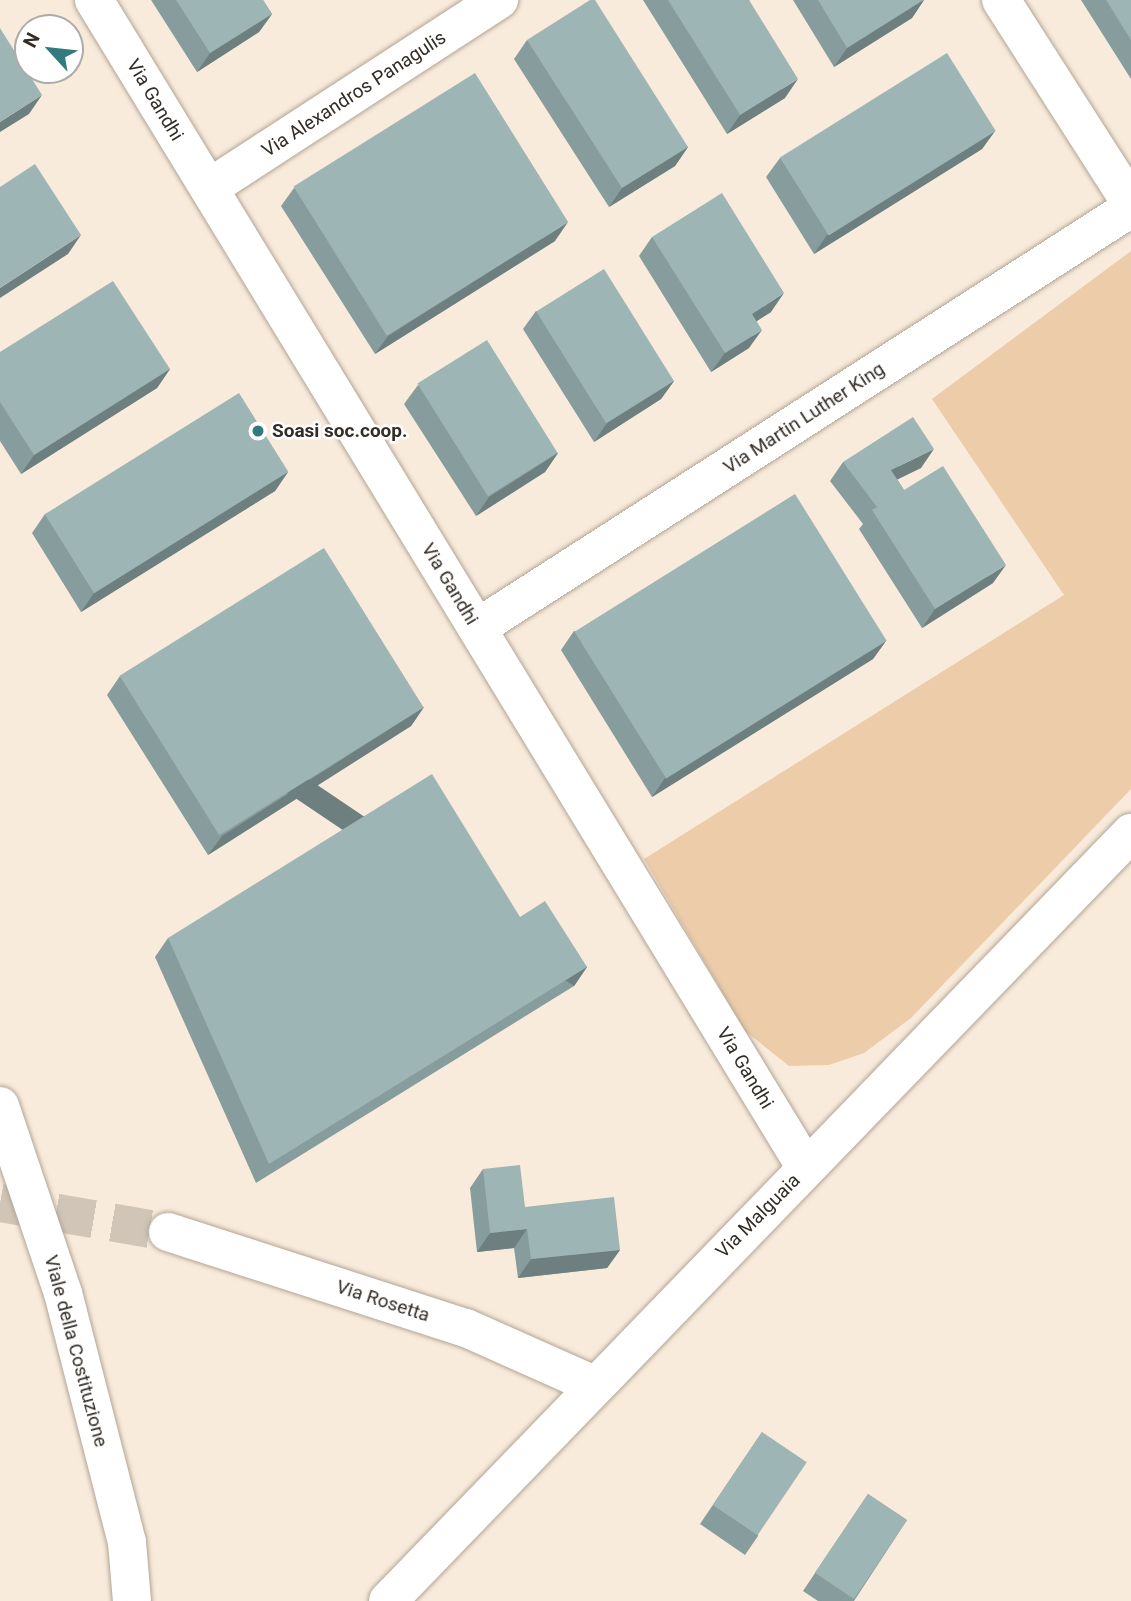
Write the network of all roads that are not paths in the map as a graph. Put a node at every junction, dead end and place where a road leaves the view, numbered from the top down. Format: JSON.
{"nodes":[{"id":1,"x":94,"y":0,"type":"edge"},
{"id":2,"x":499,"y":0,"type":"edge"},
{"id":3,"x":1002,"y":0,"type":"edge"},
{"id":4,"x":209,"y":188,"type":"junction"},
{"id":5,"x":1131,"y":205,"type":"edge"},
{"id":6,"x":477,"y":628,"type":"junction"},
{"id":7,"x":1131,"y":833,"type":"edge"},
{"id":8,"x":0,"y":1106,"type":"edge"},
{"id":9,"x":806,"y":1168,"type":"junction"},
{"id":10,"x":169,"y":1232,"type":"tunnel mouth"},
{"id":11,"x":592,"y":1384,"type":"junction"},
{"id":12,"x":132,"y":1601,"type":"edge"},
{"id":13,"x":388,"y":1601,"type":"edge"}],
"edges":[{"from":1,"to":4,"type":"street","name":"Via Gandhi"},
{"from":2,"to":4,"type":"street","name":"Via Alexandros Panagulis"},
{"from":3,"to":5,"type":"street","name":"Via Martin Luther King"},
{"from":4,"to":6,"type":"street","name":"Via Gandhi"},
{"from":5,"to":6,"type":"street","name":"Via Martin Luther King"},
{"from":6,"to":9,"type":"street","name":"Via Gandhi"},
{"from":7,"to":9,"type":"street","name":"Via Malguaia"},
{"from":8,"to":12,"type":"street","name":"Viale della Costituzione"},
{"from":9,"to":11,"type":"street","name":"Via Malguaia"},
{"from":10,"to":11,"type":"street","name":"Via Rosetta"},
{"from":11,"to":13,"type":"street","name":"Via Malguaia"}]}
